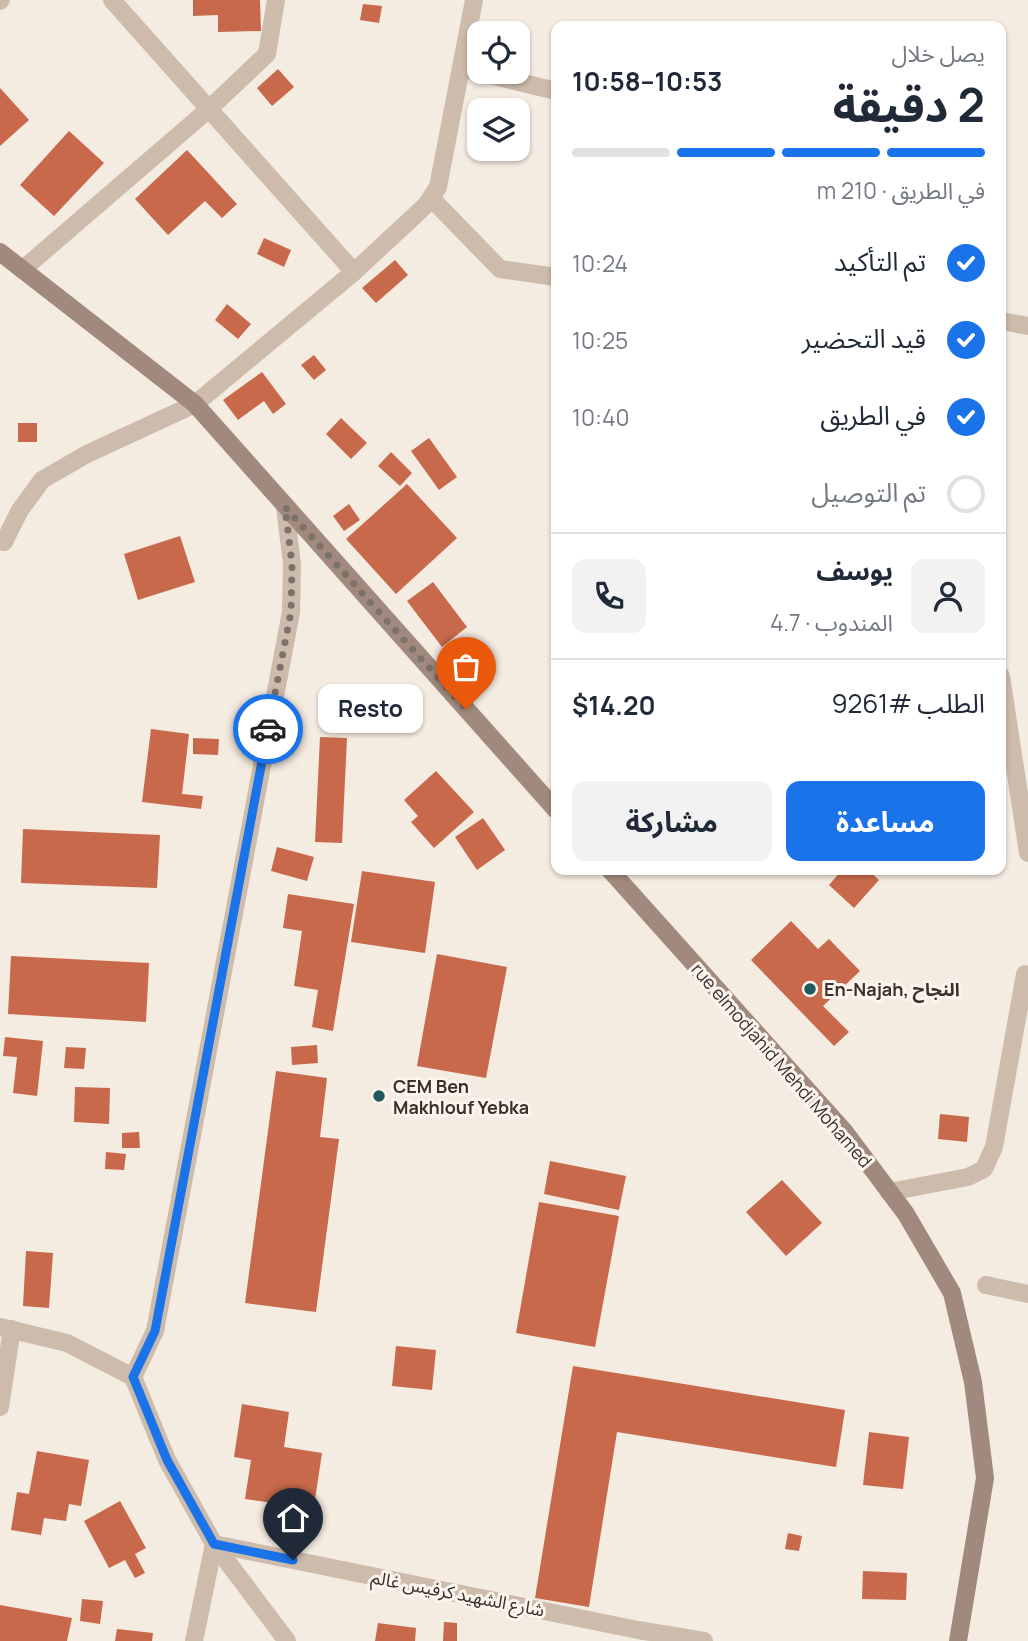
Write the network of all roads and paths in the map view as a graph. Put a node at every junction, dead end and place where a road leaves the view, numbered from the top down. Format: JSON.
{"nodes":[{"id":1,"x":112,"y":0,"type":"edge"},
{"id":2,"x":276,"y":0,"type":"edge"},
{"id":3,"x":474,"y":0,"type":"edge"},
{"id":4,"x":461,"y":68,"type":"junction"},
{"id":5,"x":551,"y":90,"type":"edge"},
{"id":6,"x":209,"y":109,"type":"junction"},
{"id":7,"x":431,"y":198,"type":"junction"},
{"id":8,"x":0,"y":252,"type":"edge"},
{"id":9,"x":22,"y":270,"type":"junction"},
{"id":10,"x":354,"y":272,"type":"junction"},
{"id":11,"x":551,"y":276,"type":"edge"},
{"id":12,"x":1006,"y":322,"type":"edge"},
{"id":13,"x":1028,"y":326,"type":"edge"},
{"id":14,"x":195,"y":404,"type":"junction"},
{"id":15,"x":285,"y":507,"type":"junction"},
{"id":16,"x":0,"y":541,"type":"edge"},
{"id":17,"x":1006,"y":709,"type":"edge"},
{"id":18,"x":551,"y":804,"type":"edge"},
{"id":19,"x":1028,"y":853,"type":"edge"},
{"id":20,"x":614,"y":875,"type":"edge"},
{"id":21,"x":1028,"y":975,"type":"edge"},
{"id":22,"x":889,"y":1192,"type":"junction"},
{"id":23,"x":986,"y":1285,"type":"dead end"},
{"id":24,"x":1028,"y":1294,"type":"edge"},
{"id":25,"x":6,"y":1328,"type":"edge"},
{"id":26,"x":133,"y":1377,"type":"junction"},
{"id":27,"x":0,"y":1407,"type":"edge"},
{"id":28,"x":214,"y":1544,"type":"junction"},
{"id":29,"x":637,"y":1635,"type":"edge"},
{"id":30,"x":194,"y":1641,"type":"edge"},
{"id":31,"x":288,"y":1641,"type":"edge"},
{"id":32,"x":704,"y":1641,"type":"edge"},
{"id":33,"x":958,"y":1641,"type":"edge"}],
"edges":[{"from":1,"to":6,"type":"street"},
{"from":2,"to":6,"type":"street"},
{"from":3,"to":4,"type":"street"},
{"from":4,"to":5,"type":"street"},
{"from":4,"to":7,"type":"street"},
{"from":6,"to":9,"type":"street"},
{"from":6,"to":10,"type":"street"},
{"from":7,"to":10,"type":"street"},
{"from":7,"to":11,"type":"street"},
{"from":8,"to":9,"type":"main road"},
{"from":9,"to":14,"type":"main road"},
{"from":10,"to":14,"type":"street"},
{"from":12,"to":13,"type":"street"},
{"from":14,"to":15,"type":"main road"},
{"from":14,"to":16,"type":"street"},
{"from":15,"to":18,"type":"main road"},
{"from":15,"to":26,"type":"street"},
{"from":17,"to":19,"type":"street"},
{"from":20,"to":22,"type":"main road","name":"rue elmodjahid Mehdi Mohamed"},
{"from":21,"to":22,"type":"street"},
{"from":22,"to":33,"type":"main road","name":"rue elmodjahid Mehdi Mohamed"},
{"from":23,"to":24,"type":"street"},
{"from":25,"to":26,"type":"street"},
{"from":25,"to":27,"type":"street"},
{"from":26,"to":28,"type":"street"},
{"from":28,"to":29,"type":"street","name":"شارع الشهيد كرفيس غالم"},
{"from":28,"to":30,"type":"street"},
{"from":28,"to":31,"type":"street"},
{"from":29,"to":32,"type":"street","name":"شارع الشهيد كرفيس غالم"}]}
